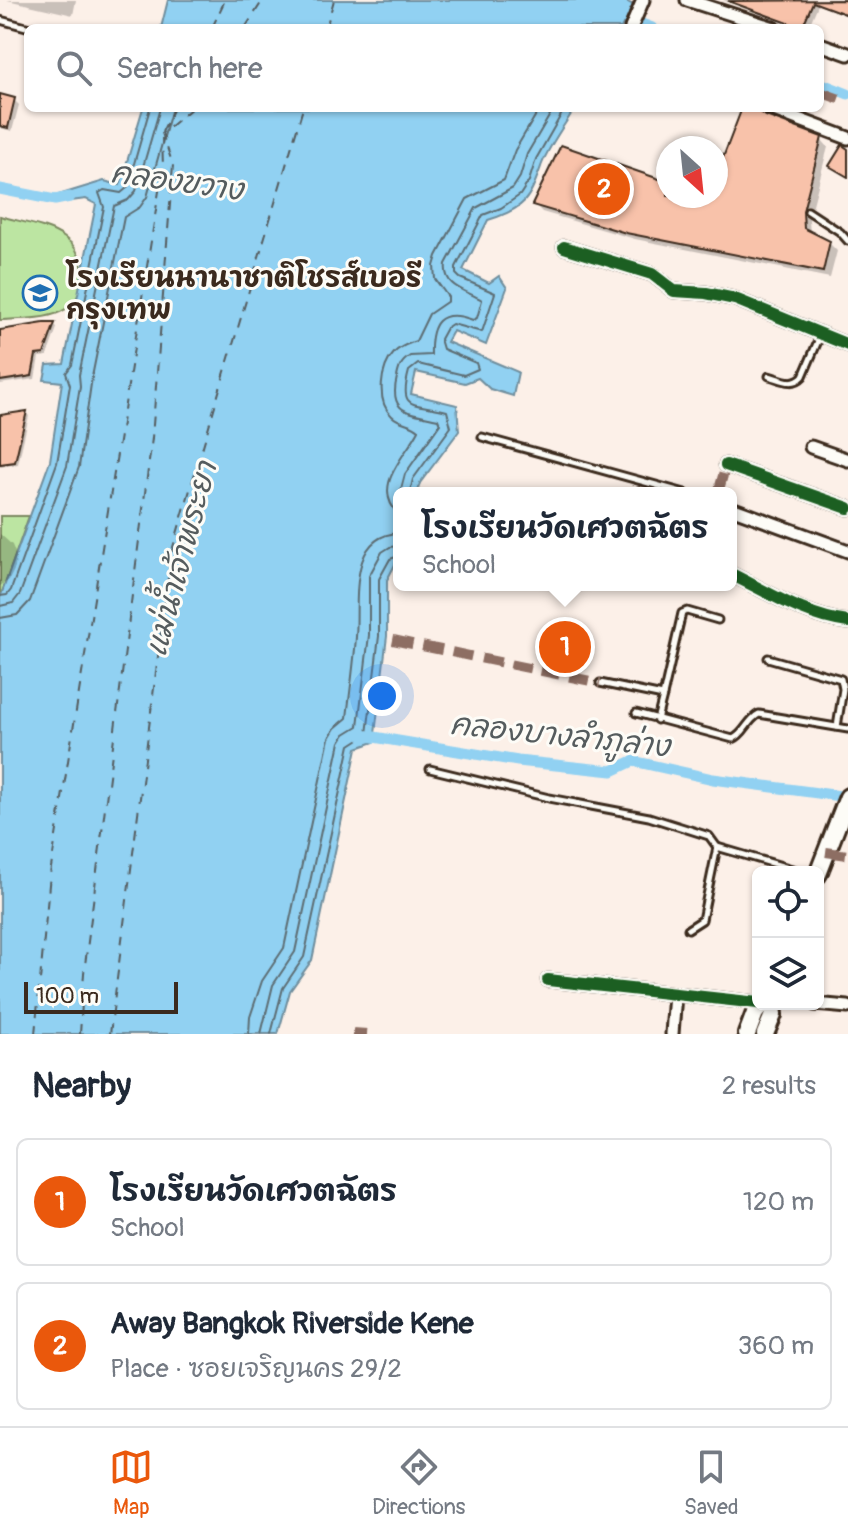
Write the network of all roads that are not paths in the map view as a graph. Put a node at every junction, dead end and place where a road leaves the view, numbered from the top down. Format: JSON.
{"nodes":[{"id":1,"x":643,"y":0,"type":"edge"},
{"id":2,"x":687,"y":0,"type":"edge"},
{"id":3,"x":0,"y":20,"type":"edge"},
{"id":4,"x":633,"y":24,"type":"edge"},
{"id":5,"x":762,"y":24,"type":"edge"},
{"id":6,"x":24,"y":26,"type":"edge"},
{"id":7,"x":824,"y":45,"type":"edge"},
{"id":8,"x":848,"y":54,"type":"edge"},
{"id":9,"x":780,"y":112,"type":"edge"},
{"id":10,"x":848,"y":138,"type":"edge"},
{"id":11,"x":808,"y":211,"type":"dead end"},
{"id":12,"x":848,"y":241,"type":"edge"},
{"id":13,"x":564,"y":247,"type":"dead end"},
{"id":14,"x":822,"y":333,"type":"junction"},
{"id":15,"x":848,"y":345,"type":"edge"},
{"id":16,"x":769,"y":376,"type":"dead end"},
{"id":17,"x":482,"y":437,"type":"dead end"},
{"id":18,"x":811,"y":447,"type":"dead end"},
{"id":19,"x":848,"y":460,"type":"edge"},
{"id":20,"x":726,"y":465,"type":"dead end"},
{"id":21,"x":663,"y":487,"type":"edge"},
{"id":22,"x":848,"y":508,"type":"edge"},
{"id":23,"x":737,"y":510,"type":"edge"},
{"id":24,"x":848,"y":551,"type":"edge"},
{"id":25,"x":737,"y":577,"type":"edge"},
{"id":26,"x":718,"y":620,"type":"dead end"},
{"id":27,"x":848,"y":622,"type":"edge"},
{"id":28,"x":768,"y":658,"type":"dead end"},
{"id":29,"x":600,"y":683,"type":"dead end"},
{"id":30,"x":663,"y":696,"type":"junction"},
{"id":31,"x":636,"y":713,"type":"dead end"},
{"id":32,"x":657,"y":720,"type":"junction"},
{"id":33,"x":837,"y":727,"type":"junction"},
{"id":34,"x":848,"y":729,"type":"edge"},
{"id":35,"x":430,"y":769,"type":"dead end"},
{"id":36,"x":846,"y":802,"type":"edge"},
{"id":37,"x":717,"y":847,"type":"junction"},
{"id":38,"x":782,"y":866,"type":"edge"},
{"id":39,"x":821,"y":866,"type":"edge"},
{"id":40,"x":688,"y":929,"type":"dead end"},
{"id":41,"x":548,"y":980,"type":"dead end"},
{"id":42,"x":675,"y":994,"type":"junction"},
{"id":43,"x":752,"y":1003,"type":"edge"},
{"id":44,"x":824,"y":1005,"type":"edge"},
{"id":45,"x":848,"y":1007,"type":"edge"},
{"id":46,"x":757,"y":1010,"type":"edge"},
{"id":47,"x":773,"y":1010,"type":"edge"},
{"id":48,"x":672,"y":1034,"type":"edge"},
{"id":49,"x":747,"y":1034,"type":"edge"},
{"id":50,"x":765,"y":1034,"type":"edge"}],
"edges":[{"from":1,"to":4,"type":"street"},
{"from":2,"to":5,"type":"street"},
{"from":3,"to":6,"type":"lane"},
{"from":7,"to":8,"type":"street"},
{"from":9,"to":10,"type":"street"},
{"from":11,"to":12,"type":"lane"},
{"from":13,"to":14,"type":"street"},
{"from":14,"to":15,"type":"street"},
{"from":14,"to":16,"type":"lane"},
{"from":17,"to":21,"type":"lane"},
{"from":18,"to":19,"type":"street"},
{"from":20,"to":22,"type":"street"},
{"from":23,"to":24,"type":"street"},
{"from":25,"to":27,"type":"street"},
{"from":26,"to":30,"type":"lane"},
{"from":28,"to":33,"type":"lane"},
{"from":29,"to":30,"type":"lane"},
{"from":30,"to":32,"type":"lane"},
{"from":31,"to":32,"type":"lane"},
{"from":32,"to":33,"type":"lane"},
{"from":33,"to":34,"type":"lane"},
{"from":35,"to":37,"type":"lane"},
{"from":36,"to":39,"type":"main road"},
{"from":37,"to":38,"type":"lane"},
{"from":37,"to":40,"type":"lane"},
{"from":41,"to":42,"type":"street"},
{"from":42,"to":43,"type":"street"},
{"from":42,"to":48,"type":"street"},
{"from":44,"to":45,"type":"street"},
{"from":46,"to":49,"type":"main road"},
{"from":47,"to":50,"type":"main road"}]}
